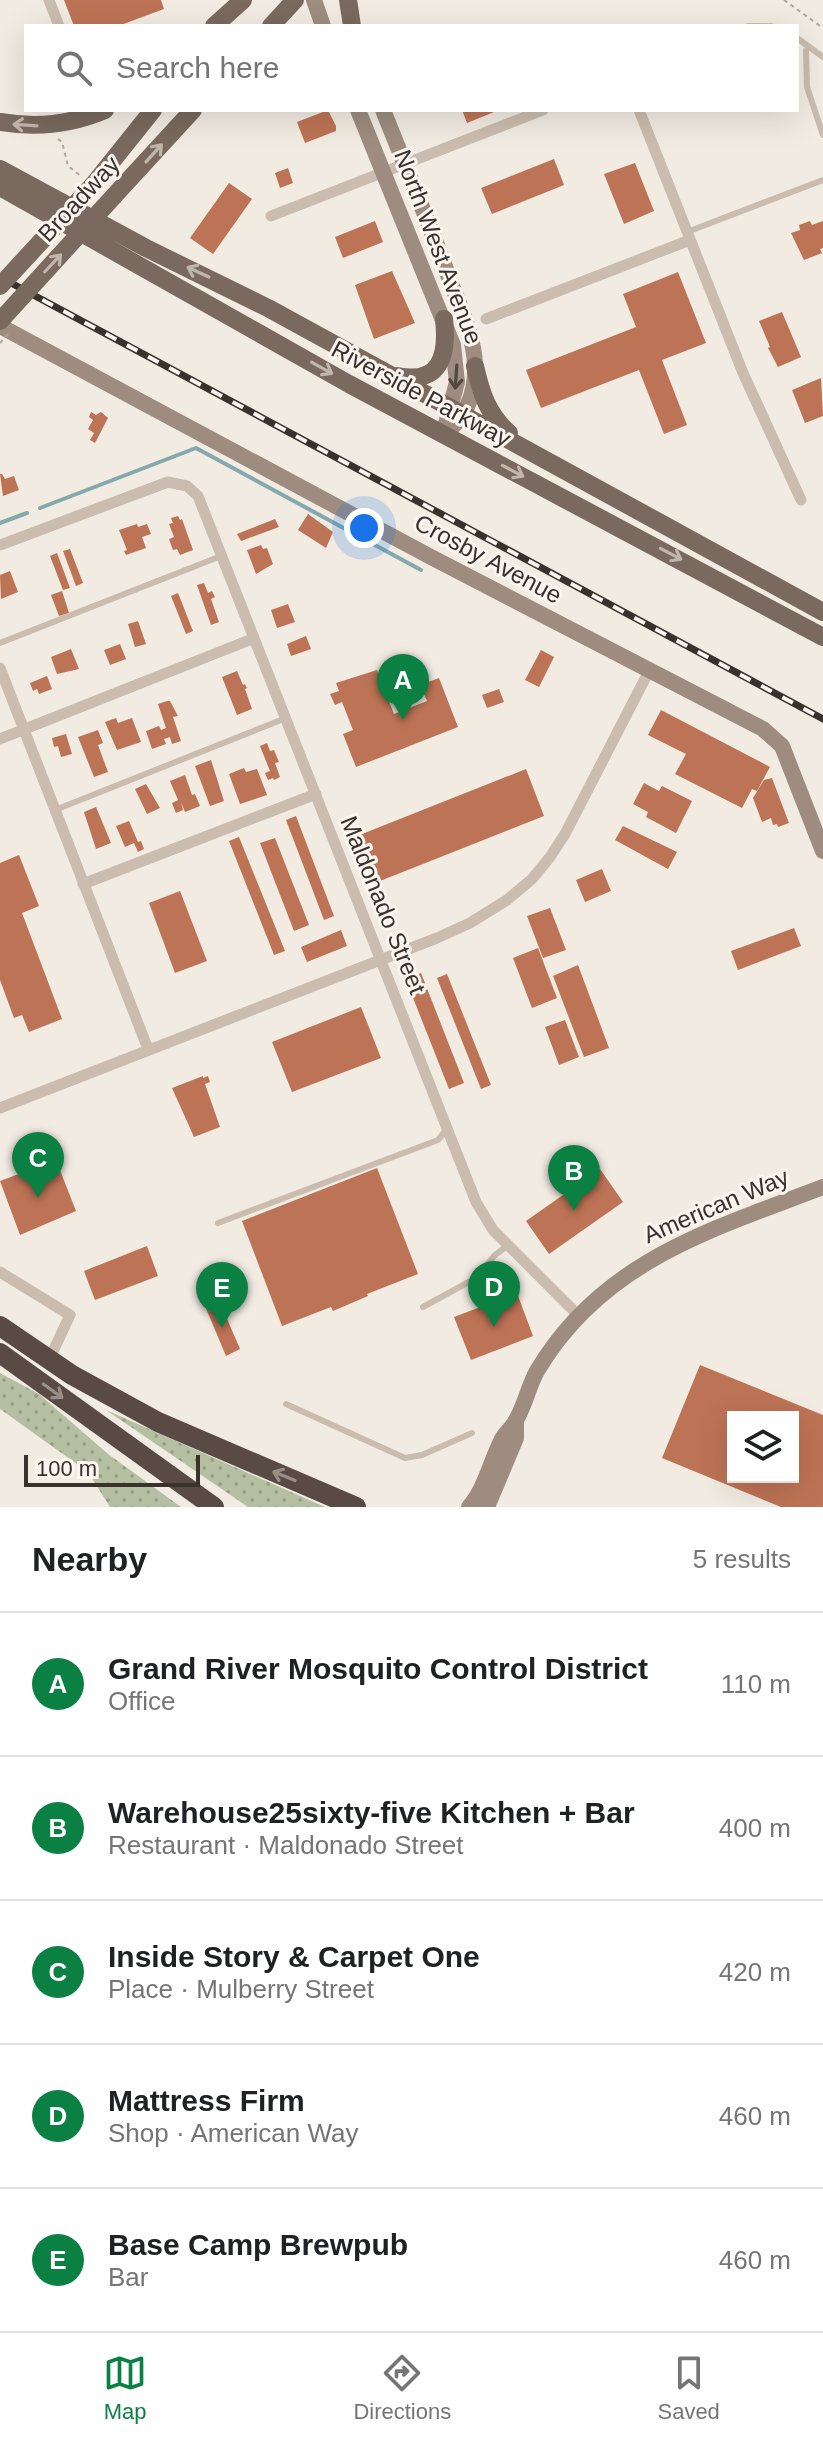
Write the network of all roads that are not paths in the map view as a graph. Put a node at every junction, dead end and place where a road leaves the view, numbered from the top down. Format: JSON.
{"nodes":[{"id":1,"x":49,"y":0,"type":"edge"},
{"id":2,"x":245,"y":0,"type":"edge"},
{"id":3,"x":295,"y":0,"type":"edge"},
{"id":4,"x":314,"y":0,"type":"edge"},
{"id":5,"x":339,"y":0,"type":"edge"},
{"id":6,"x":348,"y":0,"type":"edge"},
{"id":7,"x":58,"y":24,"type":"edge"},
{"id":8,"x":216,"y":24,"type":"edge"},
{"id":9,"x":225,"y":24,"type":"edge"},
{"id":10,"x":273,"y":24,"type":"edge"},
{"id":11,"x":322,"y":24,"type":"edge"},
{"id":12,"x":350,"y":24,"type":"edge"},
{"id":13,"x":351,"y":24,"type":"edge"},
{"id":14,"x":799,"y":40,"type":"edge"},
{"id":15,"x":809,"y":47,"type":"junction"},
{"id":16,"x":823,"y":57,"type":"edge"},
{"id":17,"x":100,"y":112,"type":"edge"},
{"id":18,"x":151,"y":112,"type":"edge"},
{"id":19,"x":191,"y":112,"type":"edge"},
{"id":20,"x":359,"y":112,"type":"edge"},
{"id":21,"x":384,"y":112,"type":"edge"},
{"id":22,"x":538,"y":112,"type":"edge"},
{"id":23,"x":640,"y":112,"type":"edge"},
{"id":24,"x":0,"y":122,"type":"edge"},
{"id":25,"x":823,"y":135,"type":"edge"},
{"id":26,"x":405,"y":165,"type":"junction"},
{"id":27,"x":0,"y":169,"type":"edge"},
{"id":28,"x":383,"y":173,"type":"junction"},
{"id":29,"x":823,"y":180,"type":"edge"},
{"id":30,"x":0,"y":187,"type":"edge"},
{"id":31,"x":271,"y":216,"type":"dead end"},
{"id":32,"x":689,"y":236,"type":"junction"},
{"id":33,"x":0,"y":286,"type":"edge"},
{"id":34,"x":444,"y":319,"type":"junction"},
{"id":35,"x":486,"y":319,"type":"dead end"},
{"id":36,"x":0,"y":323,"type":"edge"},
{"id":37,"x":475,"y":366,"type":"junction"},
{"id":38,"x":390,"y":375,"type":"junction"},
{"id":39,"x":456,"y":411,"type":"junction"},
{"id":40,"x":443,"y":435,"type":"junction"},
{"id":41,"x":533,"y":453,"type":"junction"},
{"id":42,"x":801,"y":500,"type":"dead end"},
{"id":43,"x":0,"y":545,"type":"edge"},
{"id":44,"x":221,"y":556,"type":"junction"},
{"id":45,"x":823,"y":612,"type":"edge"},
{"id":46,"x":823,"y":637,"type":"edge"},
{"id":47,"x":252,"y":639,"type":"junction"},
{"id":48,"x":0,"y":643,"type":"edge"},
{"id":49,"x":0,"y":668,"type":"edge"},
{"id":50,"x":649,"y":671,"type":"junction"},
{"id":51,"x":286,"y":718,"type":"junction"},
{"id":52,"x":24,"y":729,"type":"junction"},
{"id":53,"x":0,"y":739,"type":"edge"},
{"id":54,"x":316,"y":794,"type":"junction"},
{"id":55,"x":55,"y":810,"type":"junction"},
{"id":56,"x":823,"y":851,"type":"edge"},
{"id":57,"x":83,"y":884,"type":"junction"},
{"id":58,"x":381,"y":960,"type":"junction"},
{"id":59,"x":148,"y":1049,"type":"junction"},
{"id":60,"x":0,"y":1108,"type":"edge"},
{"id":61,"x":447,"y":1129,"type":"junction"},
{"id":62,"x":823,"y":1187,"type":"edge"},
{"id":63,"x":218,"y":1223,"type":"dead end"},
{"id":64,"x":507,"y":1246,"type":"junction"},
{"id":65,"x":0,"y":1272,"type":"edge"},
{"id":66,"x":423,"y":1307,"type":"dead end"},
{"id":67,"x":578,"y":1315,"type":"junction"},
{"id":68,"x":0,"y":1326,"type":"edge"},
{"id":69,"x":0,"y":1353,"type":"edge"},
{"id":70,"x":49,"y":1360,"type":"junction"},
{"id":71,"x":286,"y":1404,"type":"dead end"},
{"id":72,"x":516,"y":1421,"type":"junction"},
{"id":73,"x":472,"y":1433,"type":"dead end"},
{"id":74,"x":214,"y":1507,"type":"edge"},
{"id":75,"x":356,"y":1507,"type":"edge"},
{"id":76,"x":469,"y":1507,"type":"edge"},
{"id":77,"x":487,"y":1507,"type":"edge"}],
"edges":[{"from":1,"to":7,"type":"street"},
{"from":2,"to":8,"type":"main road"},
{"from":2,"to":9,"type":"main road"},
{"from":3,"to":10,"type":"main road"},
{"from":4,"to":11,"type":"street"},
{"from":5,"to":12,"type":"street"},
{"from":6,"to":13,"type":"main road"},
{"from":14,"to":15,"type":"lane"},
{"from":15,"to":16,"type":"lane"},
{"from":15,"to":25,"type":"lane"},
{"from":17,"to":24,"type":"main road","one_way":true},
{"from":18,"to":33,"type":"main road","name":"Broadway","bridge":true},
{"from":36,"to":19,"type":"main road","name":"Broadway","one_way":true,"bridge":true},
{"from":20,"to":28,"type":"street","name":"North West Avenue"},
{"from":21,"to":26,"type":"street","name":"North West Avenue"},
{"from":22,"to":26,"type":"street"},
{"from":23,"to":32,"type":"street"},
{"from":26,"to":28,"type":"street"},
{"from":26,"to":37,"type":"street","name":"North West Avenue"},
{"from":38,"to":27,"type":"main road","name":"Riverside Parkway","one_way":true},
{"from":28,"to":31,"type":"street"},
{"from":28,"to":34,"type":"street","name":"North West Avenue"},
{"from":29,"to":32,"type":"lane"},
{"from":30,"to":40,"type":"main road","name":"Riverside Parkway","one_way":true},
{"from":32,"to":35,"type":"street"},
{"from":32,"to":42,"type":"street"},
{"from":34,"to":38,"type":"main road"},
{"from":34,"to":39,"type":"street","name":"North West Avenue","one_way":true},
{"from":36,"to":50,"type":"street","name":"Crosby Avenue"},
{"from":37,"to":39,"type":"street","name":"North West Avenue"},
{"from":37,"to":41,"type":"main road"},
{"from":38,"to":39,"type":"main road","name":"Riverside Parkway"},
{"from":39,"to":40,"type":"street","name":"North West Avenue"},
{"from":39,"to":41,"type":"main road","name":"Riverside Parkway"},
{"from":40,"to":46,"type":"main road","name":"Riverside Parkway","one_way":true},
{"from":41,"to":45,"type":"main road","name":"Riverside Parkway"},
{"from":43,"to":44,"type":"street","name":"Maldonado Street"},
{"from":44,"to":47,"type":"street","name":"Maldonado Street"},
{"from":44,"to":48,"type":"lane"},
{"from":47,"to":51,"type":"street","name":"Maldonado Street"},
{"from":47,"to":52,"type":"street"},
{"from":49,"to":52,"type":"street"},
{"from":50,"to":56,"type":"street","name":"Crosby Avenue"},
{"from":50,"to":58,"type":"street"},
{"from":51,"to":54,"type":"street","name":"Maldonado Street"},
{"from":51,"to":55,"type":"lane"},
{"from":52,"to":53,"type":"street"},
{"from":52,"to":55,"type":"street"},
{"from":54,"to":57,"type":"street"},
{"from":54,"to":58,"type":"street","name":"Maldonado Street"},
{"from":55,"to":57,"type":"street"},
{"from":57,"to":59,"type":"street"},
{"from":58,"to":59,"type":"street"},
{"from":58,"to":61,"type":"street","name":"Maldonado Street"},
{"from":59,"to":60,"type":"street"},
{"from":61,"to":63,"type":"lane"},
{"from":61,"to":64,"type":"street","name":"Maldonado Street"},
{"from":62,"to":67,"type":"street","name":"American Way"},
{"from":64,"to":66,"type":"lane"},
{"from":64,"to":67,"type":"street","name":"Maldonado Street"},
{"from":65,"to":70,"type":"street"},
{"from":67,"to":72,"type":"street","name":"American Way"},
{"from":68,"to":70,"type":"highway"},
{"from":69,"to":74,"type":"highway","one_way":true},
{"from":75,"to":70,"type":"highway","one_way":true},
{"from":71,"to":73,"type":"lane"},
{"from":72,"to":76,"type":"street","name":"American Way"},
{"from":72,"to":77,"type":"street","name":"American Way"}]}
